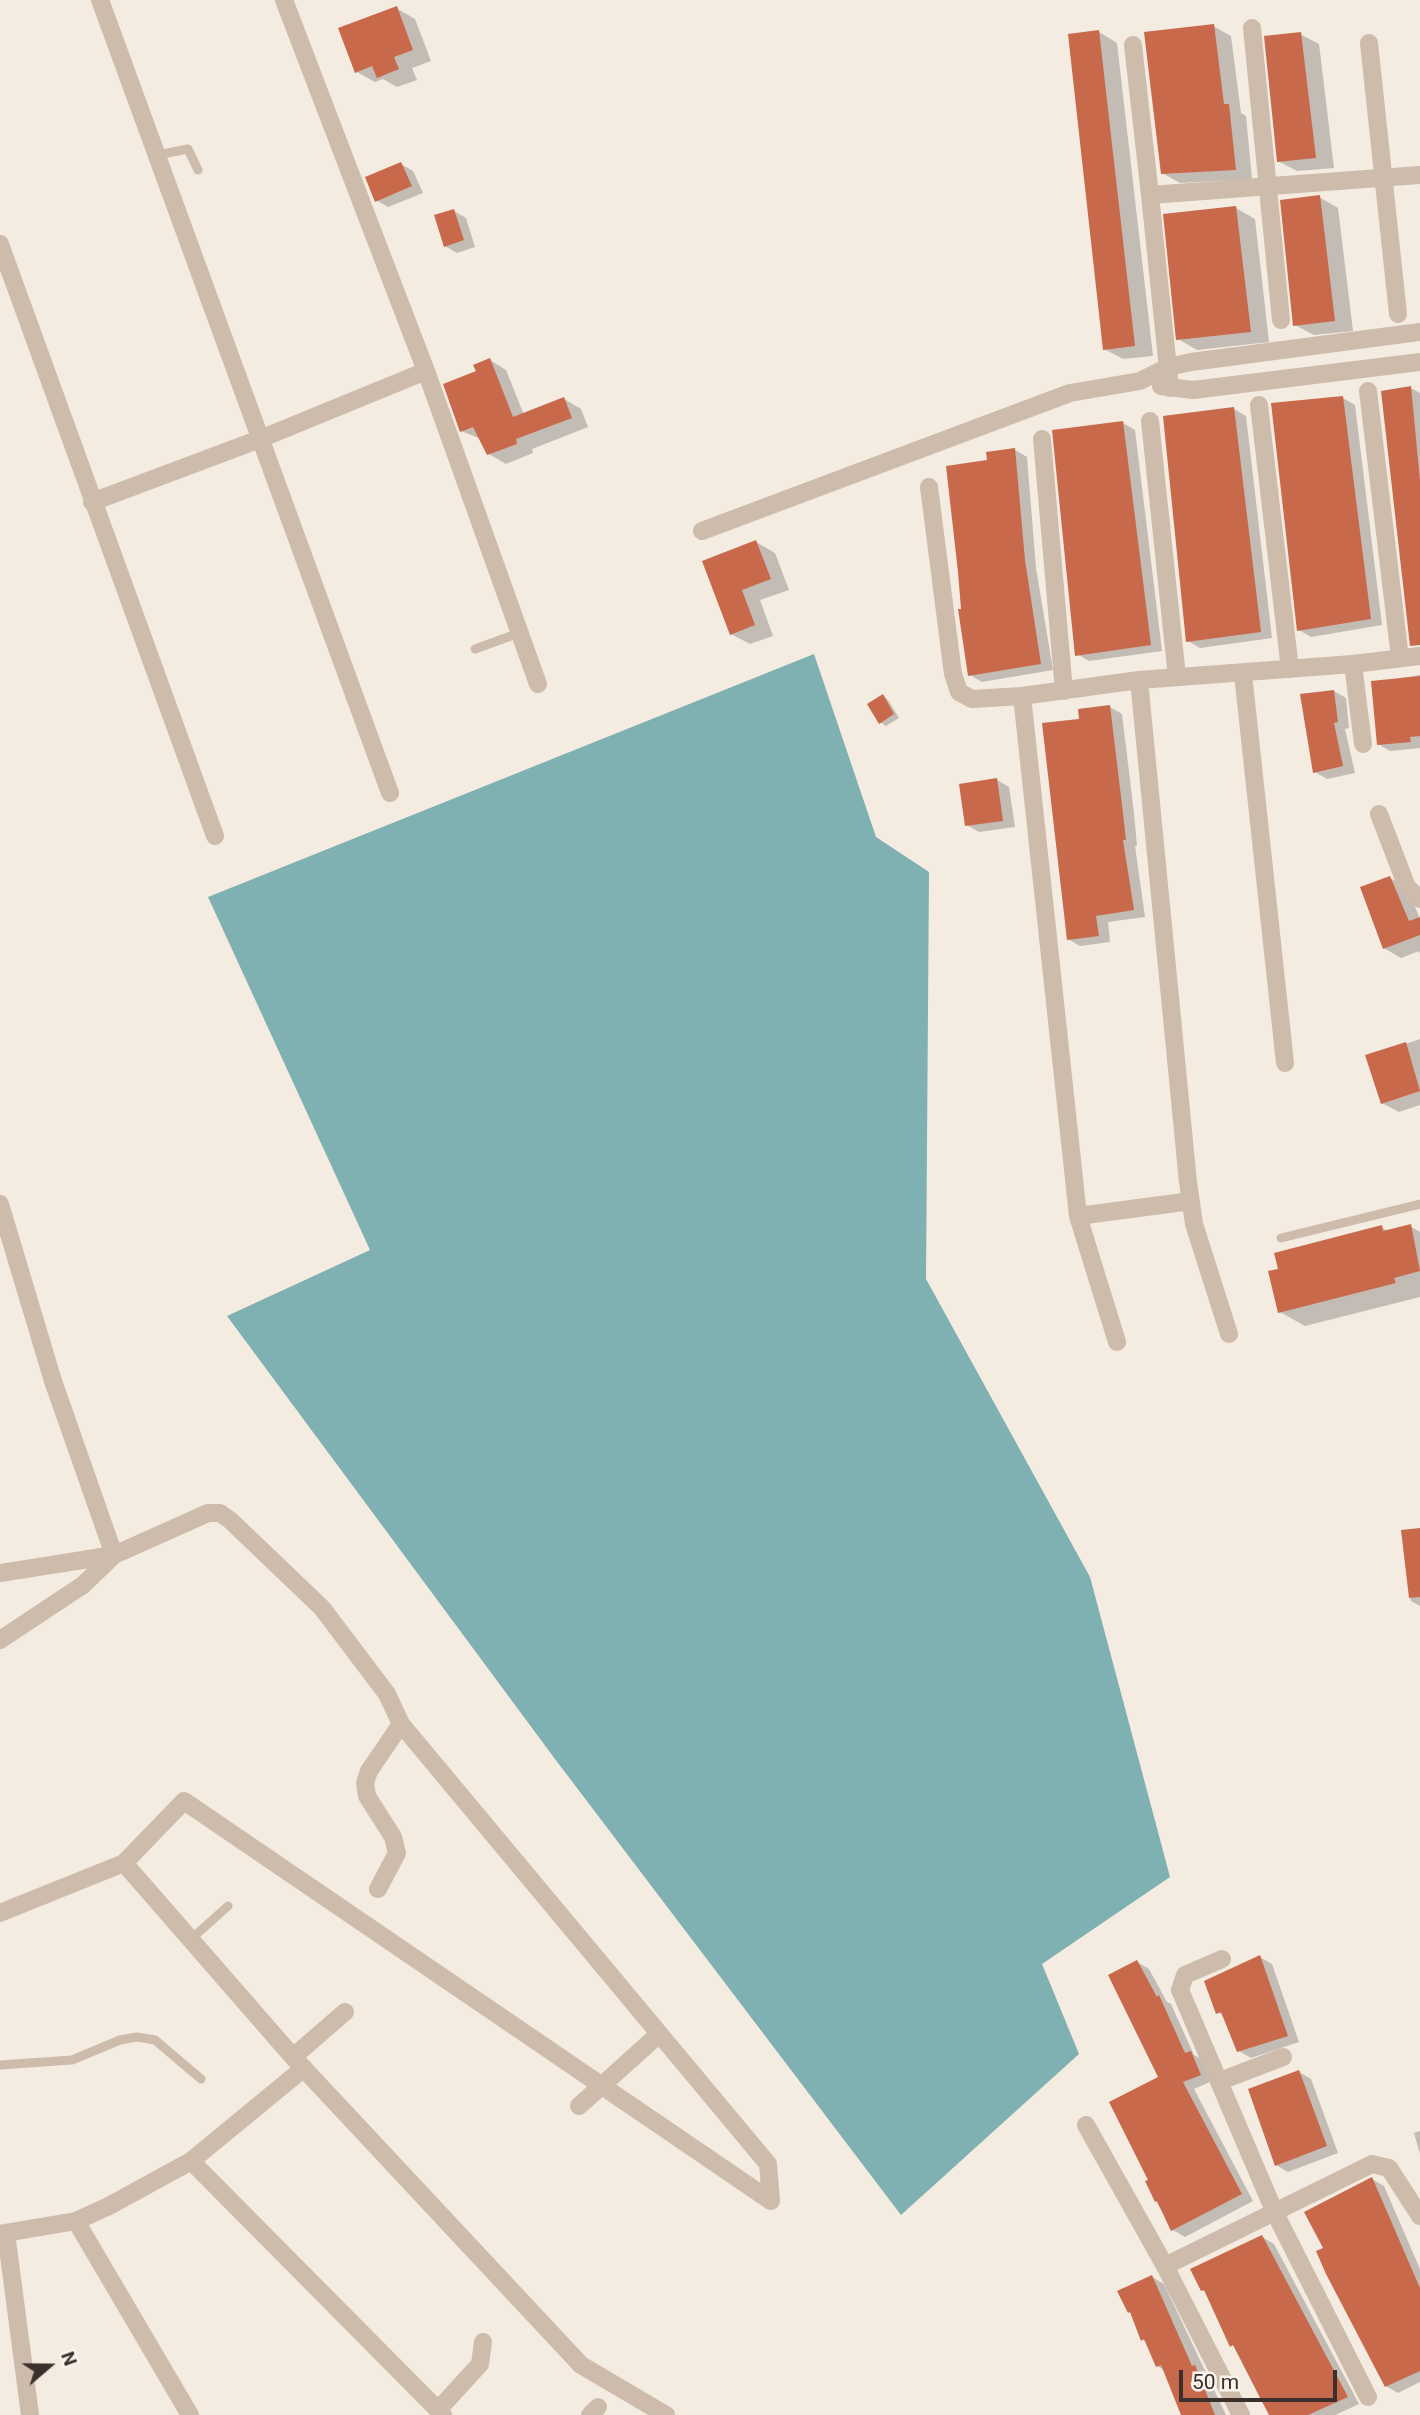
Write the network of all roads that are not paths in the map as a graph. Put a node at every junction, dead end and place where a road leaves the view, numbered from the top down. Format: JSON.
{"nodes":[{"id":1,"x":100,"y":0,"type":"edge"},
{"id":2,"x":284,"y":0,"type":"edge"},
{"id":3,"x":1252,"y":28,"type":"dead end"},
{"id":4,"x":1369,"y":43,"type":"dead end"},
{"id":5,"x":1133,"y":45,"type":"dead end"},
{"id":6,"x":157,"y":155,"type":"junction"},
{"id":7,"x":198,"y":170,"type":"dead end"},
{"id":8,"x":1420,"y":176,"type":"edge"},
{"id":9,"x":1383,"y":178,"type":"junction"},
{"id":10,"x":1269,"y":187,"type":"junction"},
{"id":11,"x":1150,"y":195,"type":"junction"},
{"id":12,"x":0,"y":244,"type":"edge"},
{"id":13,"x":1398,"y":314,"type":"dead end"},
{"id":14,"x":1281,"y":320,"type":"dead end"},
{"id":15,"x":1420,"y":332,"type":"edge"},
{"id":16,"x":1327,"y":344,"type":"junction"},
{"id":17,"x":1420,"y":362,"type":"edge"},
{"id":18,"x":1168,"y":367,"type":"junction"},
{"id":19,"x":426,"y":371,"type":"junction"},
{"id":20,"x":1329,"y":373,"type":"junction"},
{"id":21,"x":1140,"y":381,"type":"junction"},
{"id":22,"x":1170,"y":388,"type":"junction"},
{"id":23,"x":1368,"y":391,"type":"dead end"},
{"id":24,"x":1259,"y":405,"type":"dead end"},
{"id":25,"x":1150,"y":421,"type":"dead end"},
{"id":26,"x":260,"y":439,"type":"junction"},
{"id":27,"x":1042,"y":439,"type":"dead end"},
{"id":28,"x":929,"y":487,"type":"dead end"},
{"id":29,"x":92,"y":502,"type":"junction"},
{"id":30,"x":702,"y":531,"type":"dead end"},
{"id":31,"x":519,"y":633,"type":"junction"},
{"id":32,"x":475,"y":649,"type":"dead end"},
{"id":33,"x":1420,"y":656,"type":"edge"},
{"id":34,"x":1400,"y":658,"type":"junction"},
{"id":35,"x":1353,"y":664,"type":"junction"},
{"id":36,"x":1290,"y":668,"type":"junction"},
{"id":37,"x":1243,"y":674,"type":"junction"},
{"id":38,"x":1177,"y":677,"type":"junction"},
{"id":39,"x":1139,"y":680,"type":"junction"},
{"id":40,"x":538,"y":684,"type":"dead end"},
{"id":41,"x":1064,"y":691,"type":"junction"},
{"id":42,"x":1022,"y":696,"type":"junction"},
{"id":43,"x":1363,"y":744,"type":"dead end"},
{"id":44,"x":390,"y":793,"type":"dead end"},
{"id":45,"x":1379,"y":814,"type":"dead end"},
{"id":46,"x":215,"y":836,"type":"dead end"},
{"id":47,"x":1420,"y":899,"type":"edge"},
{"id":48,"x":1284,"y":1063,"type":"dead end"},
{"id":49,"x":1191,"y":1200,"type":"junction"},
{"id":50,"x":0,"y":1204,"type":"edge"},
{"id":51,"x":1420,"y":1204,"type":"edge"},
{"id":52,"x":1078,"y":1216,"type":"junction"},
{"id":53,"x":1281,"y":1238,"type":"dead end"},
{"id":54,"x":1229,"y":1334,"type":"dead end"},
{"id":55,"x":1117,"y":1342,"type":"dead end"},
{"id":56,"x":114,"y":1555,"type":"junction"},
{"id":57,"x":0,"y":1573,"type":"edge"},
{"id":58,"x":0,"y":1640,"type":"edge"},
{"id":59,"x":401,"y":1724,"type":"junction"},
{"id":60,"x":124,"y":1863,"type":"junction"},
{"id":61,"x":378,"y":1889,"type":"dead end"},
{"id":62,"x":228,"y":1906,"type":"dead end"},
{"id":63,"x":0,"y":1913,"type":"edge"},
{"id":64,"x":190,"y":1940,"type":"junction"},
{"id":65,"x":1222,"y":1959,"type":"dead end"},
{"id":66,"x":345,"y":2012,"type":"dead end"},
{"id":67,"x":658,"y":2035,"type":"junction"},
{"id":68,"x":1283,"y":2057,"type":"dead end"},
{"id":69,"x":298,"y":2063,"type":"junction"},
{"id":70,"x":0,"y":2064,"type":"edge"},
{"id":71,"x":201,"y":2079,"type":"dead end"},
{"id":72,"x":1220,"y":2081,"type":"junction"},
{"id":73,"x":601,"y":2085,"type":"junction"},
{"id":74,"x":579,"y":2106,"type":"dead end"},
{"id":75,"x":1086,"y":2125,"type":"dead end"},
{"id":76,"x":191,"y":2161,"type":"junction"},
{"id":77,"x":1417,"y":2207,"type":"edge"},
{"id":78,"x":1275,"y":2213,"type":"junction"},
{"id":79,"x":76,"y":2221,"type":"junction"},
{"id":80,"x":3,"y":2233,"type":"edge"},
{"id":81,"x":1165,"y":2266,"type":"junction"},
{"id":82,"x":483,"y":2342,"type":"dead end"},
{"id":83,"x":1368,"y":2397,"type":"dead end"},
{"id":84,"x":440,"y":2412,"type":"edge"},
{"id":85,"x":30,"y":2415,"type":"edge"},
{"id":86,"x":190,"y":2415,"type":"edge"},
{"id":87,"x":666,"y":2415,"type":"edge"},
{"id":88,"x":1241,"y":2415,"type":"edge"}],
"edges":[{"from":1,"to":6,"type":"street"},
{"from":2,"to":19,"type":"street"},
{"from":3,"to":10,"type":"street"},
{"from":4,"to":9,"type":"street"},
{"from":5,"to":11,"type":"street"},
{"from":6,"to":7,"type":"lane"},
{"from":6,"to":26,"type":"street"},
{"from":8,"to":9,"type":"street"},
{"from":9,"to":10,"type":"street"},
{"from":9,"to":13,"type":"street"},
{"from":10,"to":11,"type":"street"},
{"from":10,"to":14,"type":"street"},
{"from":11,"to":18,"type":"street"},
{"from":12,"to":29,"type":"street"},
{"from":15,"to":16,"type":"street"},
{"from":16,"to":18,"type":"street"},
{"from":16,"to":20,"type":"street"},
{"from":17,"to":20,"type":"street"},
{"from":18,"to":21,"type":"street"},
{"from":18,"to":22,"type":"street"},
{"from":19,"to":26,"type":"street"},
{"from":19,"to":31,"type":"street"},
{"from":20,"to":22,"type":"street"},
{"from":21,"to":22,"type":"street"},
{"from":21,"to":30,"type":"street"},
{"from":23,"to":34,"type":"street"},
{"from":24,"to":36,"type":"street"},
{"from":25,"to":38,"type":"street"},
{"from":26,"to":29,"type":"street"},
{"from":26,"to":44,"type":"street"},
{"from":27,"to":41,"type":"street"},
{"from":28,"to":42,"type":"street"},
{"from":29,"to":46,"type":"street"},
{"from":31,"to":32,"type":"lane"},
{"from":31,"to":40,"type":"street"},
{"from":33,"to":34,"type":"street"},
{"from":34,"to":35,"type":"street"},
{"from":35,"to":36,"type":"street"},
{"from":35,"to":43,"type":"street"},
{"from":36,"to":37,"type":"street"},
{"from":37,"to":38,"type":"street"},
{"from":37,"to":48,"type":"street"},
{"from":38,"to":39,"type":"street"},
{"from":39,"to":41,"type":"street"},
{"from":39,"to":49,"type":"street"},
{"from":41,"to":42,"type":"street"},
{"from":42,"to":52,"type":"street"},
{"from":45,"to":47,"type":"street"},
{"from":49,"to":52,"type":"street"},
{"from":49,"to":54,"type":"street"},
{"from":50,"to":56,"type":"street"},
{"from":51,"to":53,"type":"lane"},
{"from":52,"to":55,"type":"street"},
{"from":56,"to":57,"type":"street"},
{"from":56,"to":58,"type":"street"},
{"from":56,"to":59,"type":"street"},
{"from":59,"to":61,"type":"street"},
{"from":59,"to":67,"type":"street"},
{"from":60,"to":63,"type":"street"},
{"from":60,"to":64,"type":"street"},
{"from":60,"to":73,"type":"street"},
{"from":62,"to":64,"type":"lane"},
{"from":64,"to":69,"type":"street"},
{"from":65,"to":72,"type":"street"},
{"from":66,"to":69,"type":"street"},
{"from":67,"to":73,"type":"street"},
{"from":67,"to":73,"type":"street"},
{"from":68,"to":72,"type":"street"},
{"from":69,"to":76,"type":"street"},
{"from":69,"to":87,"type":"street"},
{"from":70,"to":71,"type":"lane"},
{"from":72,"to":78,"type":"street"},
{"from":73,"to":74,"type":"street"},
{"from":75,"to":81,"type":"street"},
{"from":76,"to":79,"type":"street"},
{"from":76,"to":84,"type":"street"},
{"from":77,"to":78,"type":"street"},
{"from":78,"to":81,"type":"street"},
{"from":78,"to":83,"type":"street"},
{"from":79,"to":80,"type":"street"},
{"from":79,"to":86,"type":"street"},
{"from":80,"to":85,"type":"street"},
{"from":81,"to":88,"type":"street"},
{"from":82,"to":84,"type":"street"}]}
